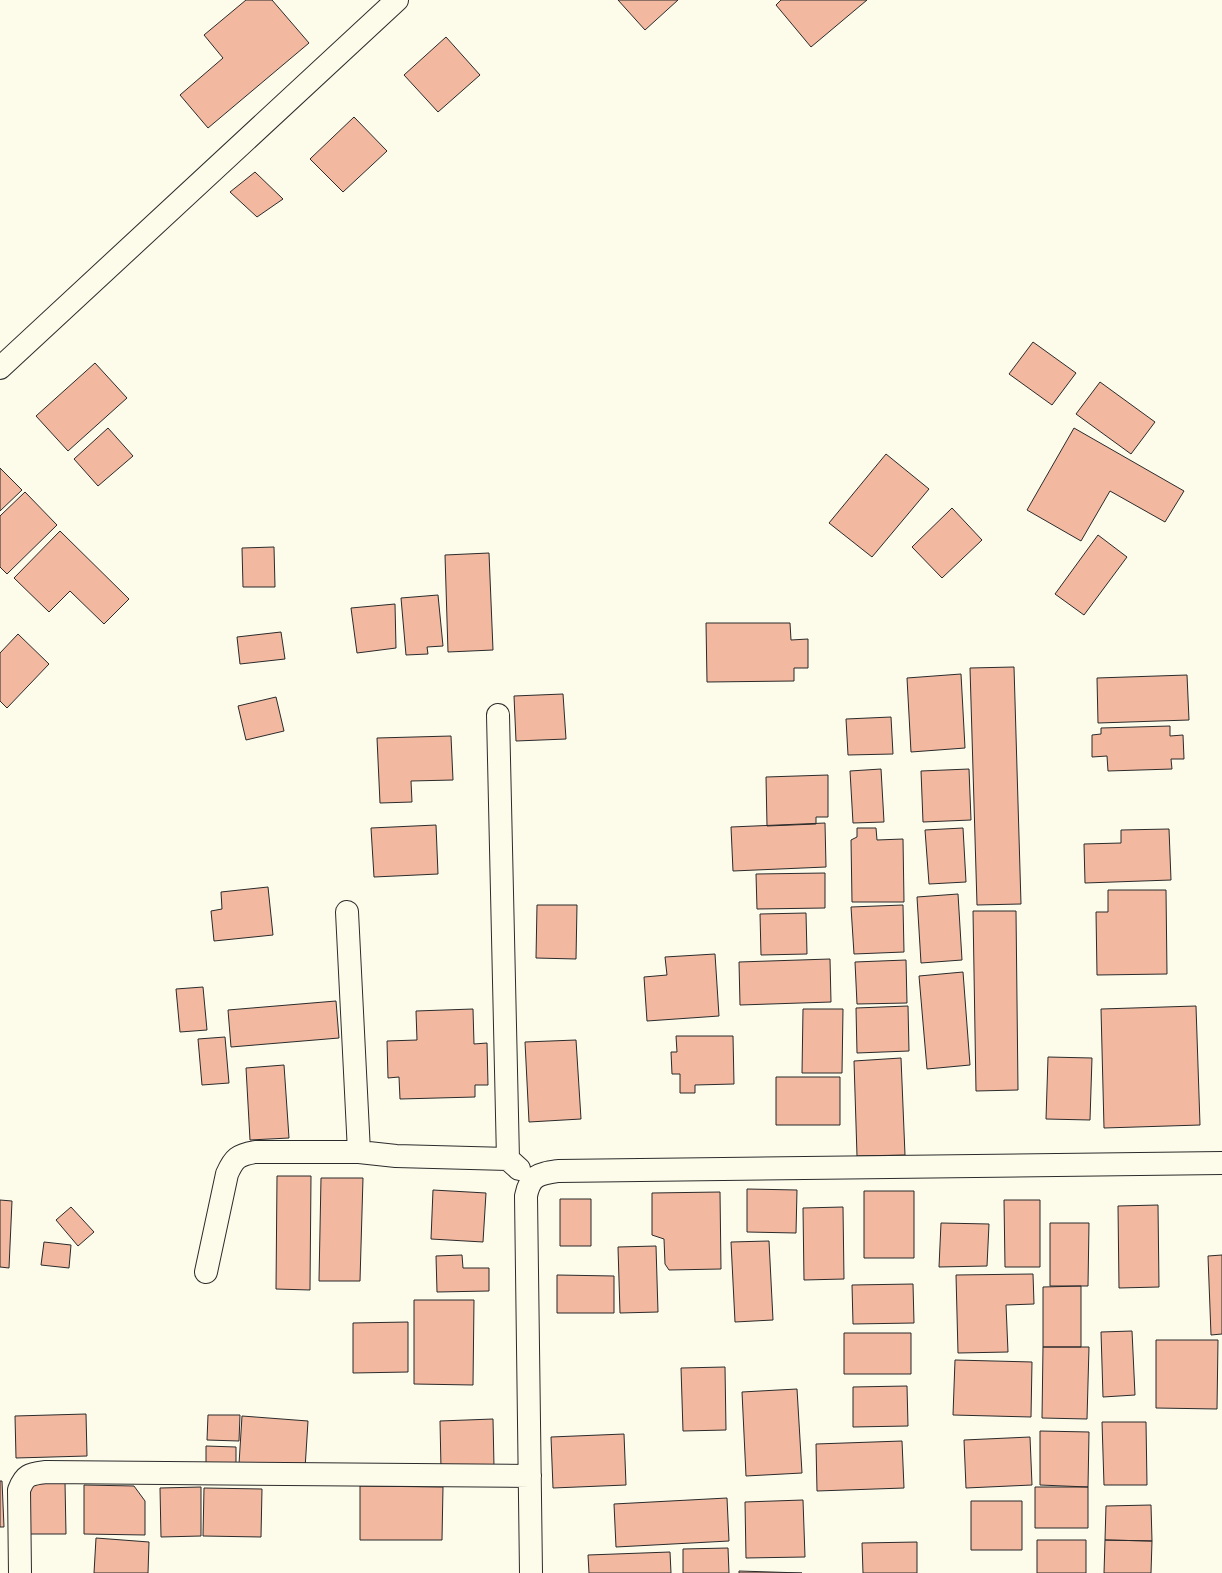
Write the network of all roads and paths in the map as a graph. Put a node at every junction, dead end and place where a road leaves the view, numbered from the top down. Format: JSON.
{"nodes":[{"id":1,"x":397,"y":0,"type":"edge"},
{"id":2,"x":0,"y":368,"type":"edge"},
{"id":3,"x":498,"y":715,"type":"dead end"},
{"id":4,"x":347,"y":912,"type":"dead end"},
{"id":5,"x":359,"y":1152,"type":"junction"},
{"id":6,"x":508,"y":1159,"type":"junction"},
{"id":7,"x":1222,"y":1163,"type":"edge"},
{"id":8,"x":531,"y":1180,"type":"junction"},
{"id":9,"x":206,"y":1272,"type":"dead end"},
{"id":10,"x":530,"y":1476,"type":"junction"},
{"id":11,"x":20,"y":1573,"type":"edge"},
{"id":12,"x":531,"y":1573,"type":"edge"}],
"edges":[{"from":1,"to":2,"type":"street"},
{"from":3,"to":6,"type":"street"},
{"from":4,"to":5,"type":"street"},
{"from":5,"to":6,"type":"street"},
{"from":5,"to":9,"type":"street"},
{"from":6,"to":8,"type":"street"},
{"from":7,"to":8,"type":"street"},
{"from":8,"to":10,"type":"street"},
{"from":10,"to":11,"type":"street"},
{"from":10,"to":12,"type":"street"}]}
